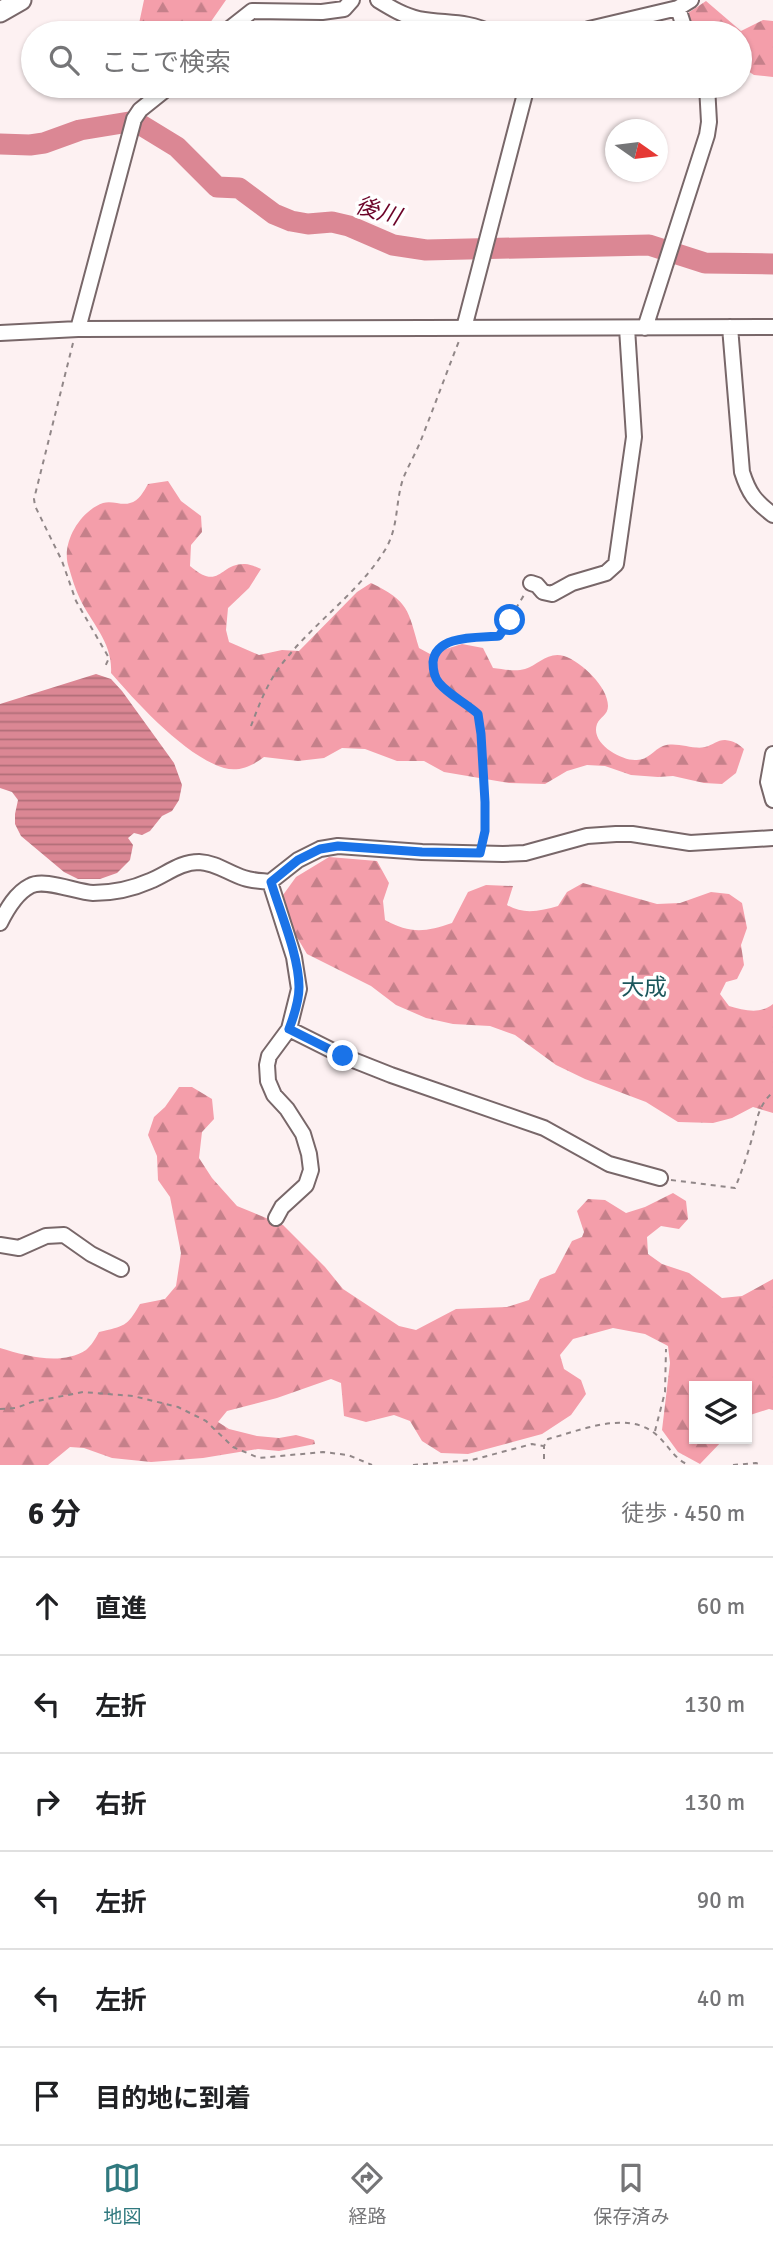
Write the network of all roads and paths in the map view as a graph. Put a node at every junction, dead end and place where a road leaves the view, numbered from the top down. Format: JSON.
{"nodes":[{"id":1,"x":21,"y":0,"type":"edge"},
{"id":2,"x":352,"y":0,"type":"edge"},
{"id":3,"x":378,"y":0,"type":"edge"},
{"id":4,"x":691,"y":0,"type":"edge"},
{"id":5,"x":678,"y":8,"type":"junction"},
{"id":6,"x":0,"y":12,"type":"edge"},
{"id":7,"x":239,"y":21,"type":"edge"},
{"id":8,"x":453,"y":21,"type":"edge"},
{"id":9,"x":623,"y":21,"type":"edge"},
{"id":10,"x":682,"y":21,"type":"edge"},
{"id":11,"x":155,"y":98,"type":"edge"},
{"id":12,"x":524,"y":98,"type":"edge"},
{"id":13,"x":708,"y":98,"type":"edge"},
{"id":14,"x":730,"y":327,"type":"junction"},
{"id":15,"x":773,"y":327,"type":"edge"},
{"id":16,"x":464,"y":328,"type":"junction"},
{"id":17,"x":627,"y":328,"type":"junction"},
{"id":18,"x":645,"y":328,"type":"junction"},
{"id":19,"x":78,"y":329,"type":"junction"},
{"id":20,"x":0,"y":333,"type":"edge"},
{"id":21,"x":773,"y":515,"type":"edge"},
{"id":22,"x":530,"y":583,"type":"joint"},
{"id":23,"x":104,"y":669,"type":"dead end"},
{"id":24,"x":251,"y":726,"type":"dead end"},
{"id":25,"x":773,"y":754,"type":"edge"},
{"id":26,"x":773,"y":800,"type":"edge"},
{"id":27,"x":773,"y":838,"type":"edge"},
{"id":28,"x":480,"y":853,"type":"junction"},
{"id":29,"x":271,"y":882,"type":"junction"},
{"id":30,"x":0,"y":923,"type":"edge"},
{"id":31,"x":289,"y":1029,"type":"junction"},
{"id":32,"x":773,"y":1092,"type":"edge"},
{"id":33,"x":660,"y":1178,"type":"joint"},
{"id":34,"x":276,"y":1218,"type":"dead end"},
{"id":35,"x":0,"y":1245,"type":"edge"},
{"id":36,"x":121,"y":1269,"type":"dead end"},
{"id":37,"x":666,"y":1349,"type":"dead end"},
{"id":38,"x":0,"y":1409,"type":"edge"},
{"id":39,"x":654,"y":1433,"type":"junction"},
{"id":40,"x":544,"y":1446,"type":"junction"},
{"id":41,"x":544,"y":1459,"type":"dead end"},
{"id":42,"x":372,"y":1465,"type":"edge"},
{"id":43,"x":413,"y":1465,"type":"edge"},
{"id":44,"x":689,"y":1465,"type":"edge"},
{"id":45,"x":733,"y":1465,"type":"edge"},
{"id":46,"x":762,"y":1465,"type":"edge"}],
"edges":[{"from":1,"to":6,"type":"street"},
{"from":2,"to":7,"type":"street"},
{"from":3,"to":8,"type":"street"},
{"from":4,"to":5,"type":"street"},
{"from":5,"to":9,"type":"street"},
{"from":5,"to":10,"type":"street"},
{"from":11,"to":19,"type":"street"},
{"from":12,"to":16,"type":"street"},
{"from":13,"to":18,"type":"street"},
{"from":14,"to":15,"type":"street"},
{"from":14,"to":18,"type":"street"},
{"from":14,"to":21,"type":"street"},
{"from":16,"to":17,"type":"street"},
{"from":16,"to":19,"type":"street"},
{"from":16,"to":24,"type":"path"},
{"from":17,"to":18,"type":"street"},
{"from":17,"to":22,"type":"street"},
{"from":19,"to":20,"type":"street"},
{"from":19,"to":23,"type":"path"},
{"from":22,"to":28,"type":"path"},
{"from":25,"to":26,"type":"street"},
{"from":27,"to":28,"type":"street"},
{"from":28,"to":29,"type":"street"},
{"from":29,"to":30,"type":"street"},
{"from":29,"to":31,"type":"street"},
{"from":31,"to":33,"type":"street"},
{"from":31,"to":34,"type":"street"},
{"from":32,"to":33,"type":"path"},
{"from":35,"to":36,"type":"street"},
{"from":37,"to":39,"type":"path"},
{"from":38,"to":42,"type":"path"},
{"from":39,"to":40,"type":"path"},
{"from":39,"to":44,"type":"path"},
{"from":40,"to":41,"type":"path"},
{"from":40,"to":43,"type":"path"},
{"from":45,"to":46,"type":"path"}]}
